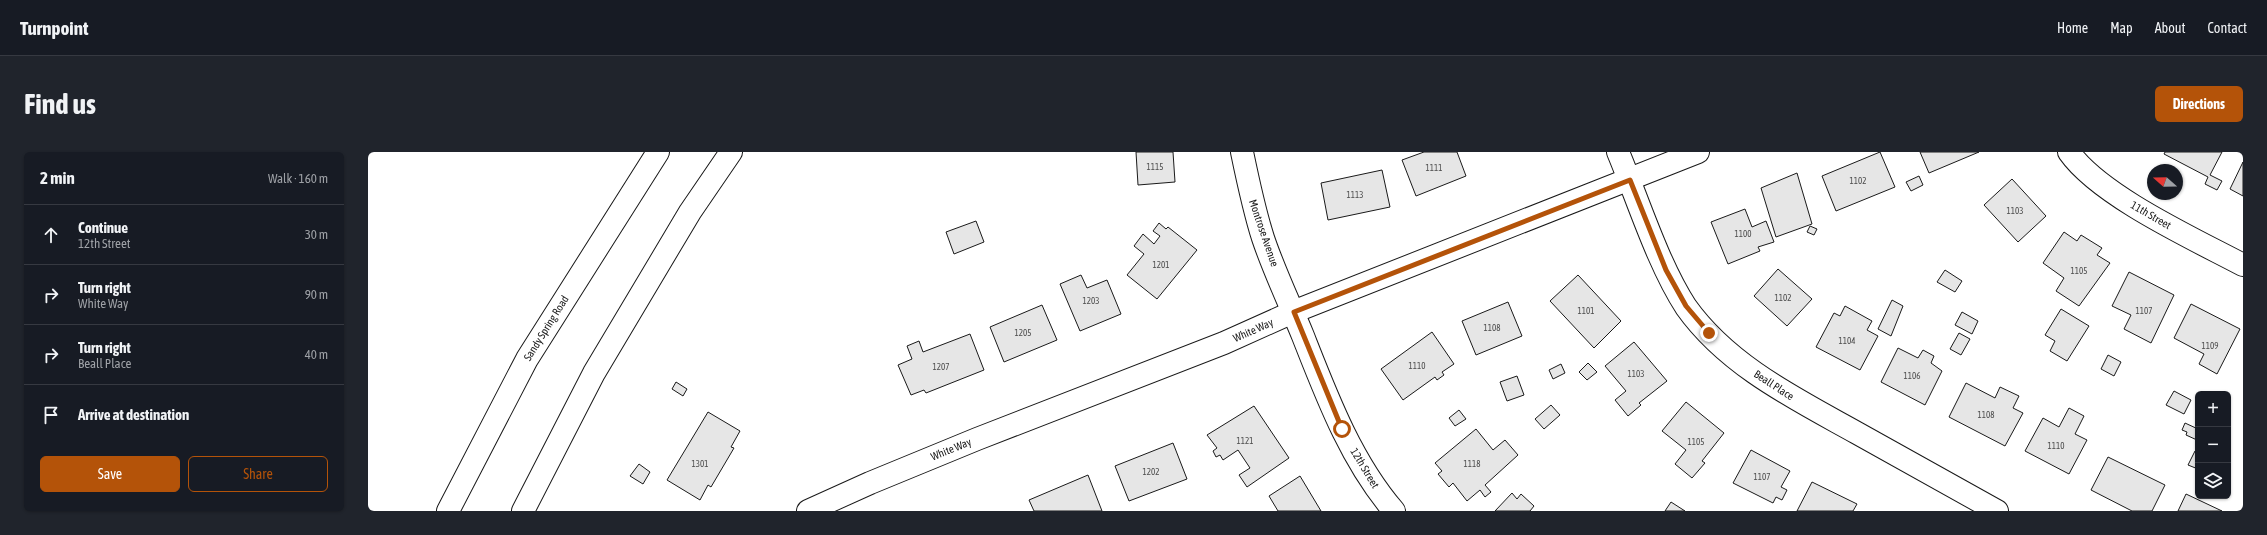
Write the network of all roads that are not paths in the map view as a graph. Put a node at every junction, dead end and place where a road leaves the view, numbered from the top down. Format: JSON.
{"nodes":[{"id":1,"x":658,"y":152,"type":"edge"},
{"id":2,"x":731,"y":152,"type":"edge"},
{"id":3,"x":1242,"y":152,"type":"edge"},
{"id":4,"x":1618,"y":152,"type":"edge"},
{"id":5,"x":1698,"y":152,"type":"edge"},
{"id":6,"x":2069,"y":152,"type":"edge"},
{"id":7,"x":1630,"y":180,"type":"junction"},
{"id":8,"x":2243,"y":264,"type":"edge"},
{"id":9,"x":1294,"y":312,"type":"junction"},
{"id":10,"x":448,"y":511,"type":"edge"},
{"id":11,"x":523,"y":511,"type":"edge"},
{"id":12,"x":808,"y":511,"type":"edge"},
{"id":13,"x":1394,"y":511,"type":"edge"},
{"id":14,"x":1997,"y":511,"type":"edge"}],
"edges":[{"from":1,"to":10,"type":"street","name":"Sandy Spring Road"},
{"from":2,"to":11,"type":"street"},
{"from":3,"to":9,"type":"street","name":"Montrose Avenue"},
{"from":4,"to":7,"type":"street","name":"Beall Place"},
{"from":5,"to":7,"type":"street","name":"White Way"},
{"from":6,"to":8,"type":"street","name":"11th Street"},
{"from":7,"to":9,"type":"street","name":"White Way"},
{"from":7,"to":14,"type":"street","name":"Beall Place"},
{"from":9,"to":12,"type":"street","name":"White Way"},
{"from":9,"to":13,"type":"street","name":"12th Street"}]}
